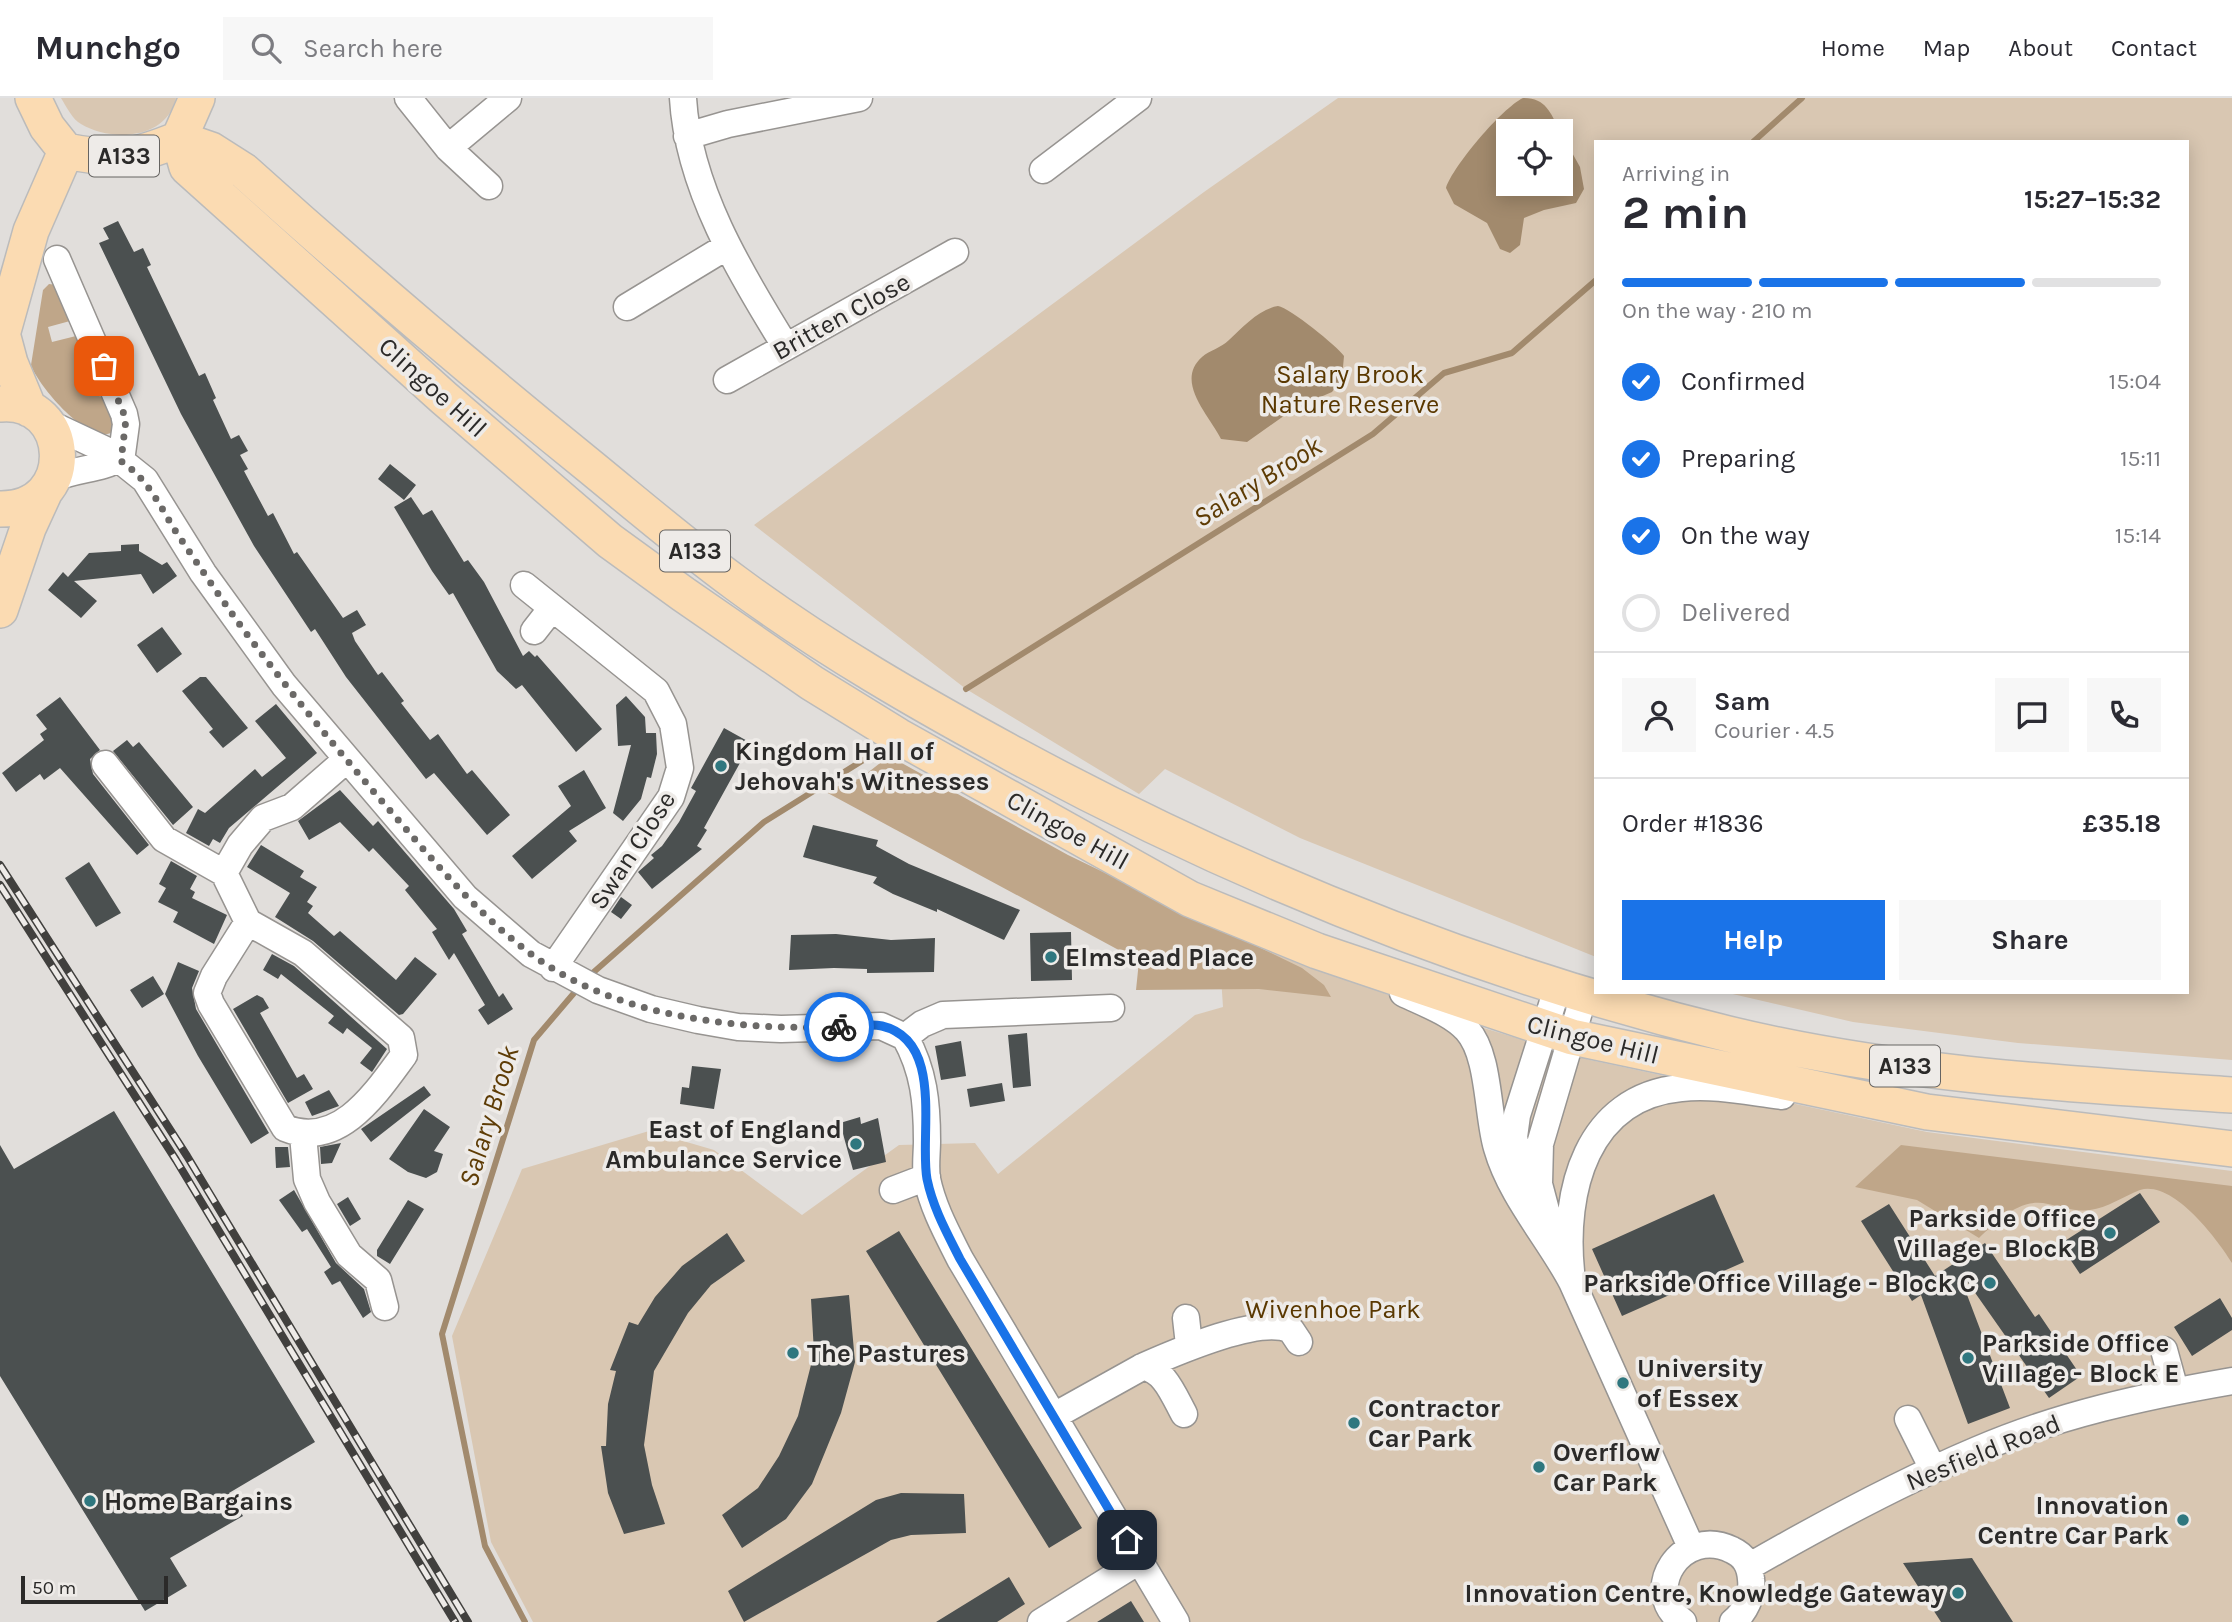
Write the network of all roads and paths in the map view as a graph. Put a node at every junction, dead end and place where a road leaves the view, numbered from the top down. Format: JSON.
{"nodes":[{"id":1,"x":33,"y":98,"type":"edge"},
{"id":2,"x":197,"y":98,"type":"edge"},
{"id":3,"x":408,"y":98,"type":"edge"},
{"id":4,"x":508,"y":98,"type":"edge"},
{"id":5,"x":683,"y":98,"type":"edge"},
{"id":6,"x":859,"y":98,"type":"edge"},
{"id":7,"x":1138,"y":98,"type":"edge"},
{"id":8,"x":687,"y":136,"type":"junction"},
{"id":9,"x":179,"y":139,"type":"junction"},
{"id":10,"x":448,"y":148,"type":"junction"},
{"id":11,"x":66,"y":152,"type":"junction"},
{"id":12,"x":1043,"y":170,"type":"dead end"},
{"id":13,"x":489,"y":186,"type":"dead end"},
{"id":14,"x":726,"y":247,"type":"junction"},
{"id":15,"x":955,"y":252,"type":"dead end"},
{"id":16,"x":57,"y":260,"type":"dead end"},
{"id":17,"x":627,"y":307,"type":"dead end"},
{"id":18,"x":2,"y":339,"type":"edge"},
{"id":19,"x":786,"y":348,"type":"junction"},
{"id":20,"x":727,"y":380,"type":"dead end"},
{"id":21,"x":25,"y":412,"type":"edge"},
{"id":22,"x":119,"y":460,"type":"junction"},
{"id":23,"x":49,"y":485,"type":"junction"},
{"id":24,"x":0,"y":509,"type":"edge"},
{"id":25,"x":0,"y":551,"type":"edge"},
{"id":26,"x":524,"y":585,"type":"dead end"},
{"id":27,"x":2,"y":601,"type":"edge"},
{"id":28,"x":552,"y":608,"type":"junction"},
{"id":29,"x":534,"y":631,"type":"dead end"},
{"id":30,"x":346,"y":760,"type":"junction"},
{"id":31,"x":105,"y":764,"type":"dead end"},
{"id":32,"x":224,"y":873,"type":"junction"},
{"id":33,"x":248,"y":922,"type":"junction"},
{"id":34,"x":1317,"y":951,"type":"junction"},
{"id":35,"x":562,"y":973,"type":"junction"},
{"id":36,"x":1571,"y":990,"type":"junction"},
{"id":37,"x":1111,"y":1009,"type":"dead end"},
{"id":38,"x":1558,"y":1033,"type":"junction"},
{"id":39,"x":905,"y":1037,"type":"junction"},
{"id":40,"x":2232,"y":1095,"type":"edge"},
{"id":41,"x":1927,"y":1112,"type":"junction"},
{"id":42,"x":303,"y":1135,"type":"junction"},
{"id":43,"x":2232,"y":1149,"type":"edge"},
{"id":44,"x":927,"y":1177,"type":"junction"},
{"id":45,"x":893,"y":1190,"type":"dead end"},
{"id":46,"x":1533,"y":1220,"type":"junction"},
{"id":47,"x":1556,"y":1251,"type":"junction"},
{"id":48,"x":1572,"y":1282,"type":"junction"},
{"id":49,"x":385,"y":1307,"type":"dead end"},
{"id":50,"x":1186,"y":1318,"type":"dead end"},
{"id":51,"x":1299,"y":1342,"type":"dead end"},
{"id":52,"x":1189,"y":1345,"type":"junction"},
{"id":53,"x":2164,"y":1350,"type":"dead end"},
{"id":54,"x":1142,"y":1367,"type":"junction"},
{"id":55,"x":2232,"y":1381,"type":"edge"},
{"id":56,"x":2175,"y":1390,"type":"junction"},
{"id":57,"x":1184,"y":1413,"type":"dead end"},
{"id":58,"x":1054,"y":1416,"type":"junction"},
{"id":59,"x":1908,"y":1419,"type":"dead end"},
{"id":60,"x":1933,"y":1469,"type":"junction"},
{"id":61,"x":1691,"y":1547,"type":"junction"},
{"id":62,"x":1139,"y":1561,"type":"junction"},
{"id":63,"x":1750,"y":1566,"type":"junction"},
{"id":64,"x":1668,"y":1618,"type":"edge"},
{"id":65,"x":1041,"y":1622,"type":"edge"},
{"id":66,"x":1176,"y":1622,"type":"edge"},
{"id":67,"x":1733,"y":1622,"type":"edge"}],
"edges":[{"from":1,"to":11,"type":"main road","number":"A133"},
{"from":2,"to":9,"type":"main road","number":"A133"},
{"from":3,"to":10,"type":"street"},
{"from":4,"to":10,"type":"street"},
{"from":5,"to":8,"type":"street"},
{"from":6,"to":8,"type":"street"},
{"from":7,"to":12,"type":"street"},
{"from":8,"to":14,"type":"street"},
{"from":9,"to":11,"type":"main road","number":"A133"},
{"from":9,"to":34,"type":"main road","name":"Clingoe Hill","number":"A133"},
{"from":9,"to":36,"type":"main road","name":"Clingoe Hill","number":"A133"},
{"from":10,"to":13,"type":"street"},
{"from":11,"to":18,"type":"main road"},
{"from":14,"to":17,"type":"street"},
{"from":14,"to":19,"type":"street"},
{"from":15,"to":19,"type":"street","name":"Britten Close"},
{"from":16,"to":22,"type":"street"},
{"from":18,"to":21,"type":"main road"},
{"from":19,"to":20,"type":"street","name":"Britten Close"},
{"from":21,"to":22,"type":"street"},
{"from":21,"to":23,"type":"main road"},
{"from":22,"to":23,"type":"street"},
{"from":22,"to":30,"type":"street"},
{"from":23,"to":24,"type":"main road"},
{"from":23,"to":27,"type":"main road"},
{"from":25,"to":27,"type":"main road"},
{"from":26,"to":28,"type":"street","name":"Swan Close"},
{"from":28,"to":29,"type":"street"},
{"from":28,"to":35,"type":"street","name":"Swan Close"},
{"from":30,"to":32,"type":"street"},
{"from":30,"to":35,"type":"street"},
{"from":31,"to":32,"type":"street"},
{"from":32,"to":33,"type":"street"},
{"from":33,"to":42,"type":"street"},
{"from":33,"to":42,"type":"street"},
{"from":34,"to":38,"type":"main road","name":"Clingoe Hill","number":"A133"},
{"from":34,"to":46,"type":"street"},
{"from":35,"to":39,"type":"street"},
{"from":36,"to":38,"type":"street"},
{"from":36,"to":40,"type":"main road","name":"Clingoe Hill","number":"A133"},
{"from":37,"to":39,"type":"street"},
{"from":38,"to":41,"type":"main road","name":"Clingoe Hill","number":"A133"},
{"from":38,"to":46,"type":"street"},
{"from":38,"to":47,"type":"street"},
{"from":39,"to":44,"type":"street"},
{"from":41,"to":43,"type":"main road","name":"Clingoe Hill","number":"A133"},
{"from":41,"to":48,"type":"street"},
{"from":42,"to":49,"type":"street"},
{"from":44,"to":45,"type":"street"},
{"from":44,"to":58,"type":"street"},
{"from":46,"to":47,"type":"street"},
{"from":47,"to":48,"type":"street"},
{"from":48,"to":61,"type":"street"},
{"from":50,"to":52,"type":"street"},
{"from":51,"to":52,"type":"street"},
{"from":52,"to":54,"type":"street"},
{"from":53,"to":56,"type":"street"},
{"from":54,"to":57,"type":"street"},
{"from":54,"to":58,"type":"street"},
{"from":55,"to":56,"type":"street","name":"Nesfield Road"},
{"from":56,"to":60,"type":"street","name":"Nesfield Road"},
{"from":58,"to":62,"type":"street"},
{"from":59,"to":60,"type":"street"},
{"from":60,"to":63,"type":"street","name":"Nesfield Road"},
{"from":61,"to":63,"type":"street"},
{"from":61,"to":64,"type":"street"},
{"from":62,"to":65,"type":"street"},
{"from":62,"to":66,"type":"street"},
{"from":63,"to":67,"type":"street"}]}
